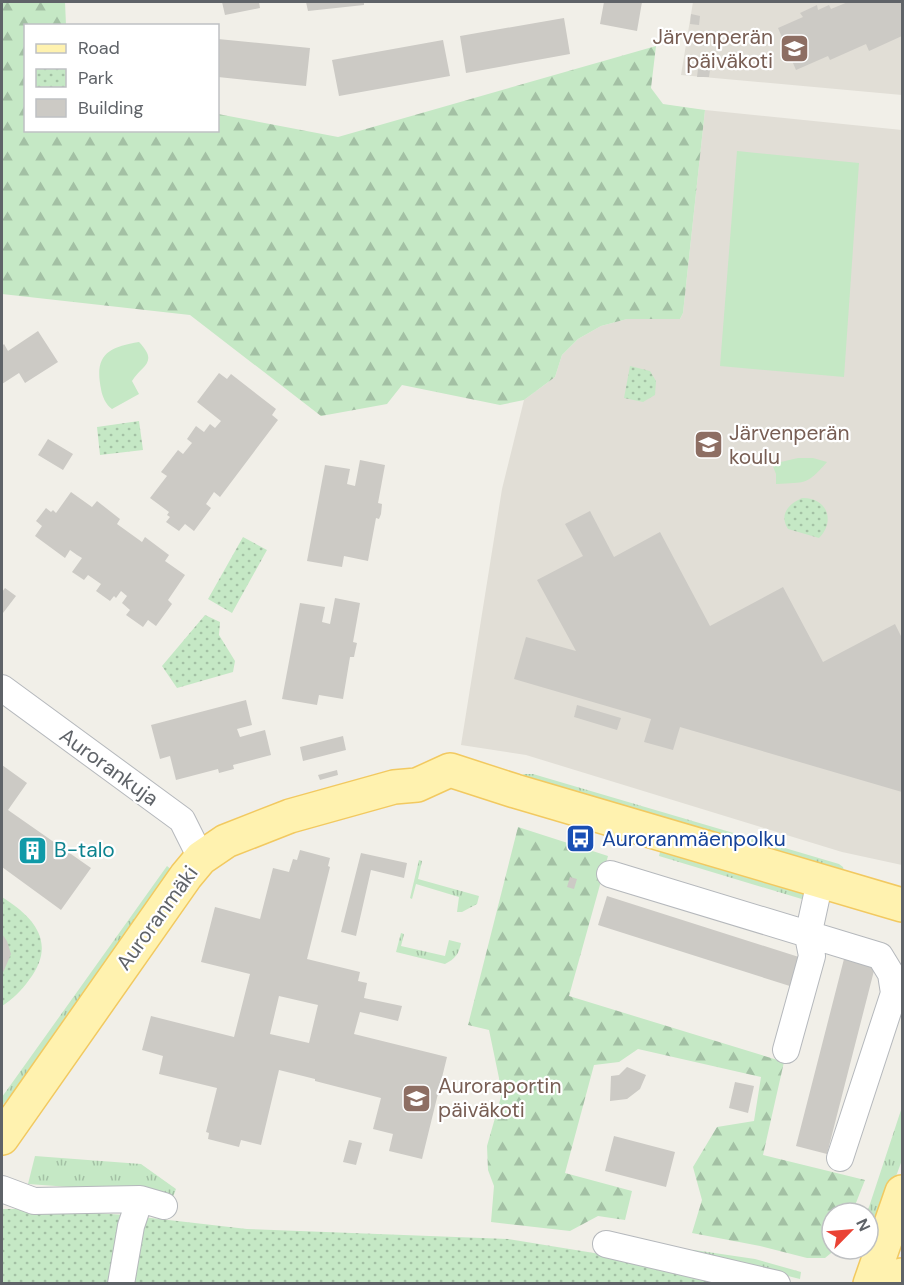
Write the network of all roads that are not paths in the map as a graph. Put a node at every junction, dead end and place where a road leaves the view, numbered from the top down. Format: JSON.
{"nodes":[{"id":1,"x":2,"y":688,"type":"edge"},
{"id":2,"x":201,"y":858,"type":"junction"},
{"id":3,"x":610,"y":874,"type":"dead end"},
{"id":4,"x":820,"y":881,"type":"junction"},
{"id":5,"x":903,"y":905,"type":"edge"},
{"id":6,"x":808,"y":936,"type":"junction"},
{"id":7,"x":786,"y":1050,"type":"dead end"},
{"id":8,"x":2,"y":1138,"type":"edge"},
{"id":9,"x":840,"y":1158,"type":"dead end"},
{"id":10,"x":2,"y":1189,"type":"edge"},
{"id":11,"x":903,"y":1192,"type":"edge"},
{"id":12,"x":606,"y":1244,"type":"dead end"},
{"id":13,"x":903,"y":1275,"type":"edge"},
{"id":14,"x":900,"y":1283,"type":"edge"},
{"id":15,"x":121,"y":1284,"type":"edge"},
{"id":16,"x":777,"y":1284,"type":"edge"},
{"id":17,"x":870,"y":1284,"type":"edge"}],
"edges":[{"from":1,"to":2,"type":"street","name":"Aurorankuja"},
{"from":2,"to":4,"type":"main road","name":"Auroranmäki"},
{"from":2,"to":8,"type":"main road","name":"Auroranmäki"},
{"from":3,"to":6,"type":"street"},
{"from":4,"to":5,"type":"main road","name":"Auroranmäki"},
{"from":4,"to":6,"type":"street"},
{"from":6,"to":7,"type":"street"},
{"from":6,"to":9,"type":"street"},
{"from":10,"to":15,"type":"street"},
{"from":11,"to":17,"type":"main road"},
{"from":12,"to":16,"type":"street"},
{"from":13,"to":14,"type":"main road"}]}
